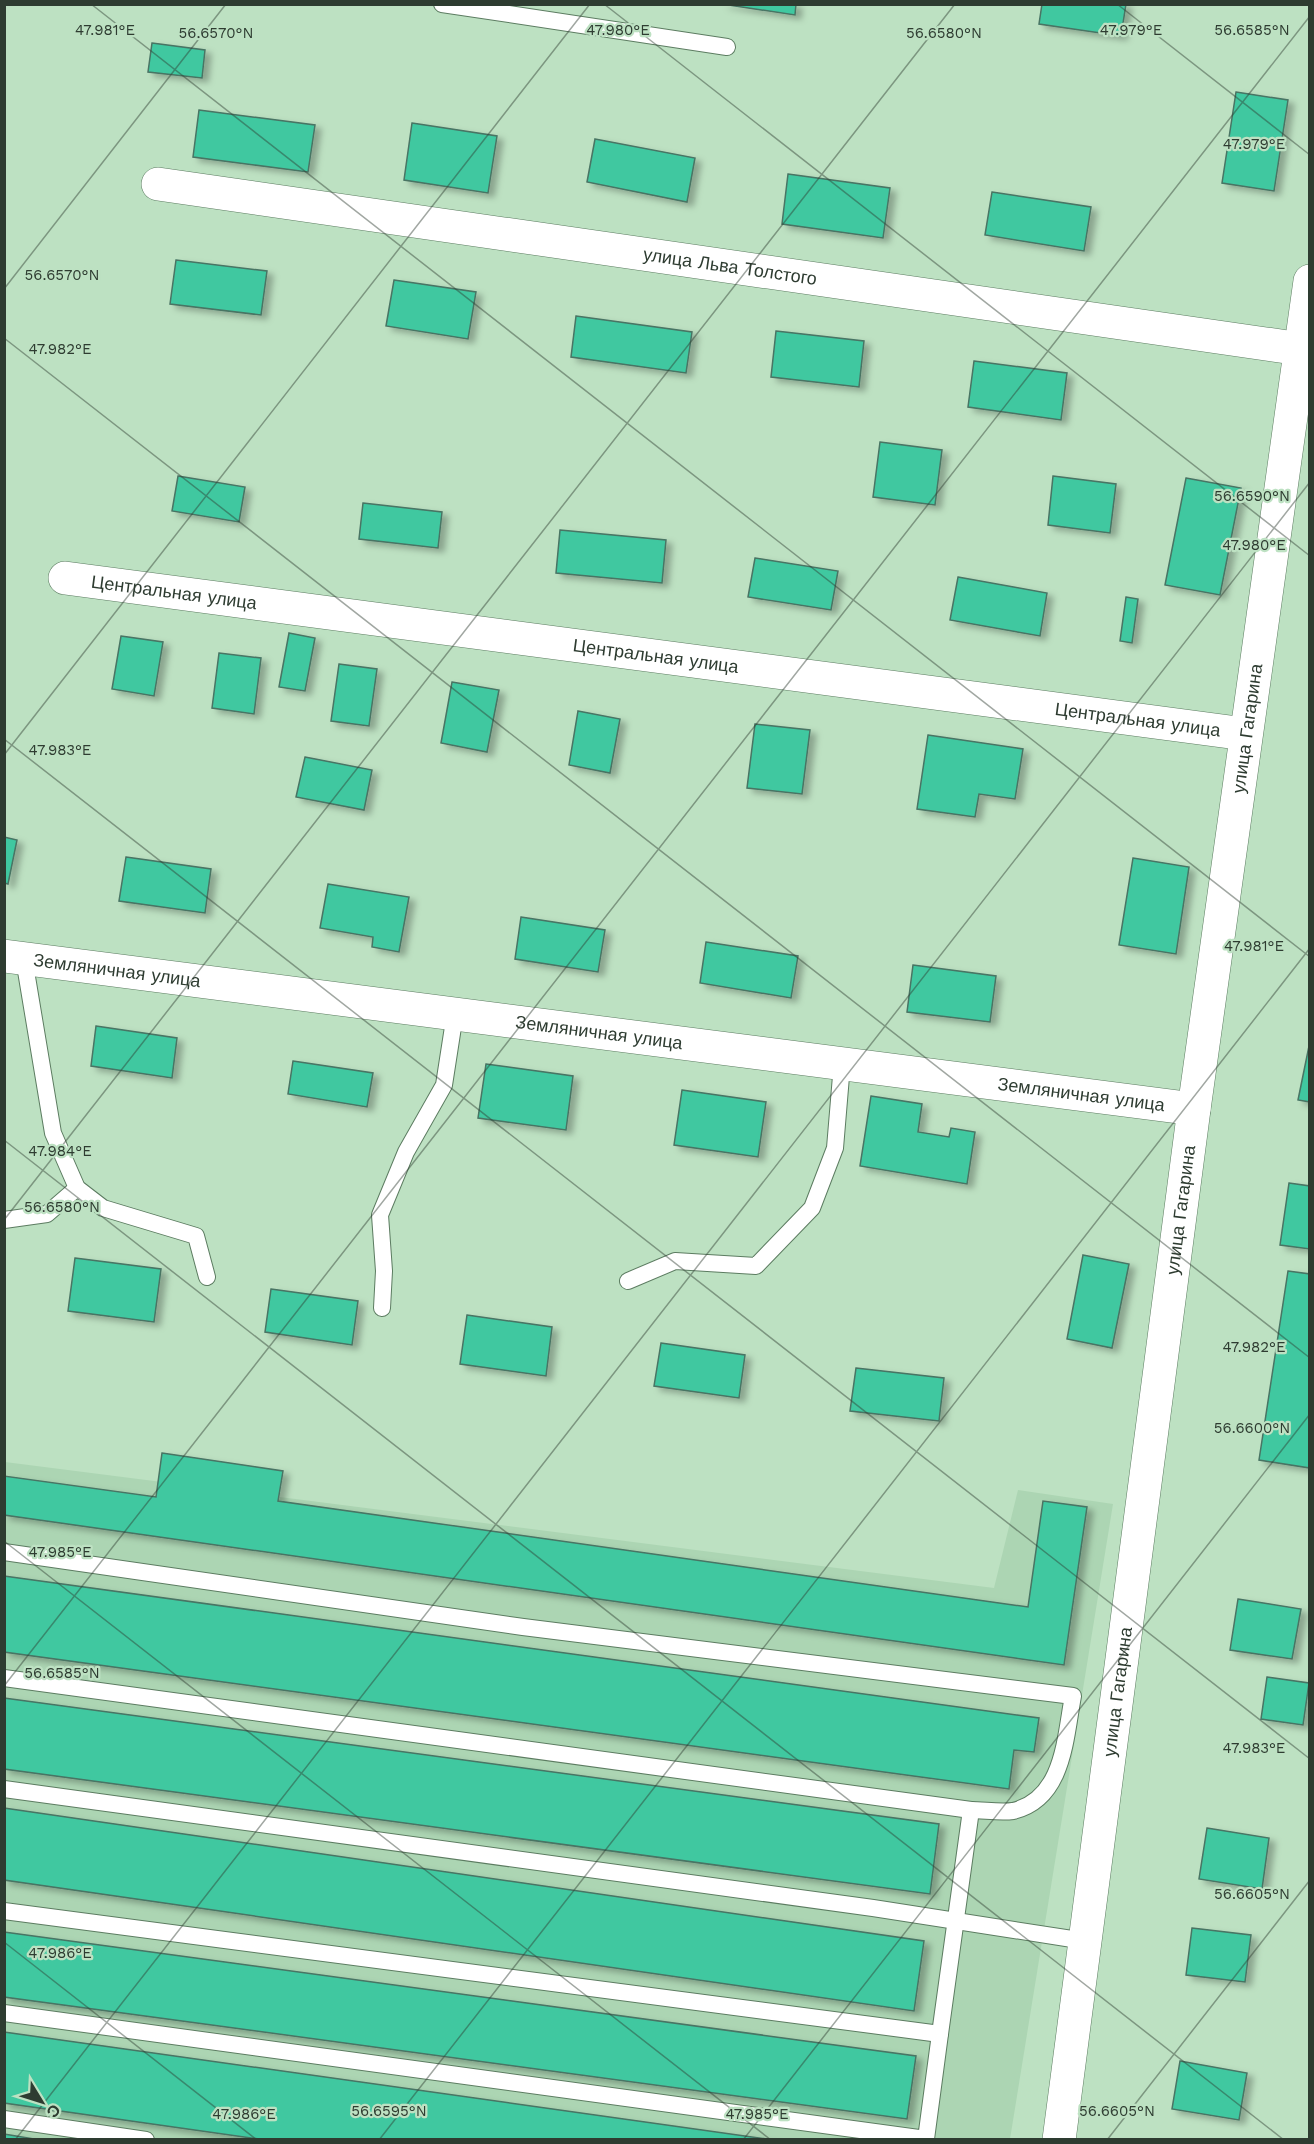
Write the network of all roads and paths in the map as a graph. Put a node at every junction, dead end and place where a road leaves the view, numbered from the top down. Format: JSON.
{"nodes":[{"id":1,"x":442,"y":4,"type":"edge"},
{"id":2,"x":727,"y":47,"type":"dead end"},
{"id":3,"x":158,"y":184,"type":"dead end"},
{"id":4,"x":1310,"y":281,"type":"edge"},
{"id":5,"x":1301,"y":349,"type":"junction"},
{"id":6,"x":65,"y":578,"type":"dead end"},
{"id":7,"x":1245,"y":734,"type":"junction"},
{"id":8,"x":14,"y":958,"type":"edge"},
{"id":9,"x":455,"y":1014,"type":"junction"},
{"id":10,"x":842,"y":1064,"type":"junction"},
{"id":11,"x":1194,"y":1109,"type":"junction"},
{"id":12,"x":77,"y":1188,"type":"junction"},
{"id":13,"x":4,"y":1220,"type":"edge"},
{"id":14,"x":207,"y":1277,"type":"dead end"},
{"id":15,"x":628,"y":1281,"type":"dead end"},
{"id":16,"x":382,"y":1308,"type":"dead end"},
{"id":17,"x":4,"y":1552,"type":"edge"},
{"id":18,"x":4,"y":1678,"type":"edge"},
{"id":19,"x":4,"y":1789,"type":"edge"},
{"id":20,"x":971,"y":1810,"type":"junction"},
{"id":21,"x":4,"y":1911,"type":"edge"},
{"id":22,"x":956,"y":1921,"type":"junction"},
{"id":23,"x":1085,"y":1941,"type":"junction"},
{"id":24,"x":4,"y":2013,"type":"edge"},
{"id":25,"x":940,"y":2034,"type":"junction"},
{"id":26,"x":4,"y":2119,"type":"edge"},
{"id":27,"x":146,"y":2139,"type":"edge"},
{"id":28,"x":927,"y":2139,"type":"edge"},
{"id":29,"x":1059,"y":2139,"type":"edge"}],
"edges":[{"from":1,"to":2,"type":"lane"},
{"from":3,"to":5,"type":"street","name":"улица Льва Толстого"},
{"from":4,"to":5,"type":"street","name":"улица Гагарина"},
{"from":5,"to":7,"type":"street","name":"улица Гагарина"},
{"from":6,"to":7,"type":"street","name":"Центральная улица"},
{"from":7,"to":11,"type":"street","name":"улица Гагарина"},
{"from":8,"to":9,"type":"street","name":"Земляничная улица"},
{"from":8,"to":12,"type":"lane"},
{"from":9,"to":10,"type":"street","name":"Земляничная улица"},
{"from":9,"to":16,"type":"lane"},
{"from":10,"to":11,"type":"street","name":"Земляничная улица"},
{"from":10,"to":15,"type":"lane"},
{"from":11,"to":23,"type":"street","name":"улица Гагарина"},
{"from":12,"to":13,"type":"lane"},
{"from":12,"to":14,"type":"lane"},
{"from":17,"to":20,"type":"lane"},
{"from":18,"to":20,"type":"lane"},
{"from":19,"to":22,"type":"lane"},
{"from":20,"to":22,"type":"lane"},
{"from":21,"to":25,"type":"lane"},
{"from":22,"to":23,"type":"lane"},
{"from":22,"to":25,"type":"lane"},
{"from":23,"to":29,"type":"street","name":"улица Гагарина"},
{"from":24,"to":28,"type":"lane"},
{"from":25,"to":28,"type":"lane"},
{"from":26,"to":27,"type":"lane"}]}
